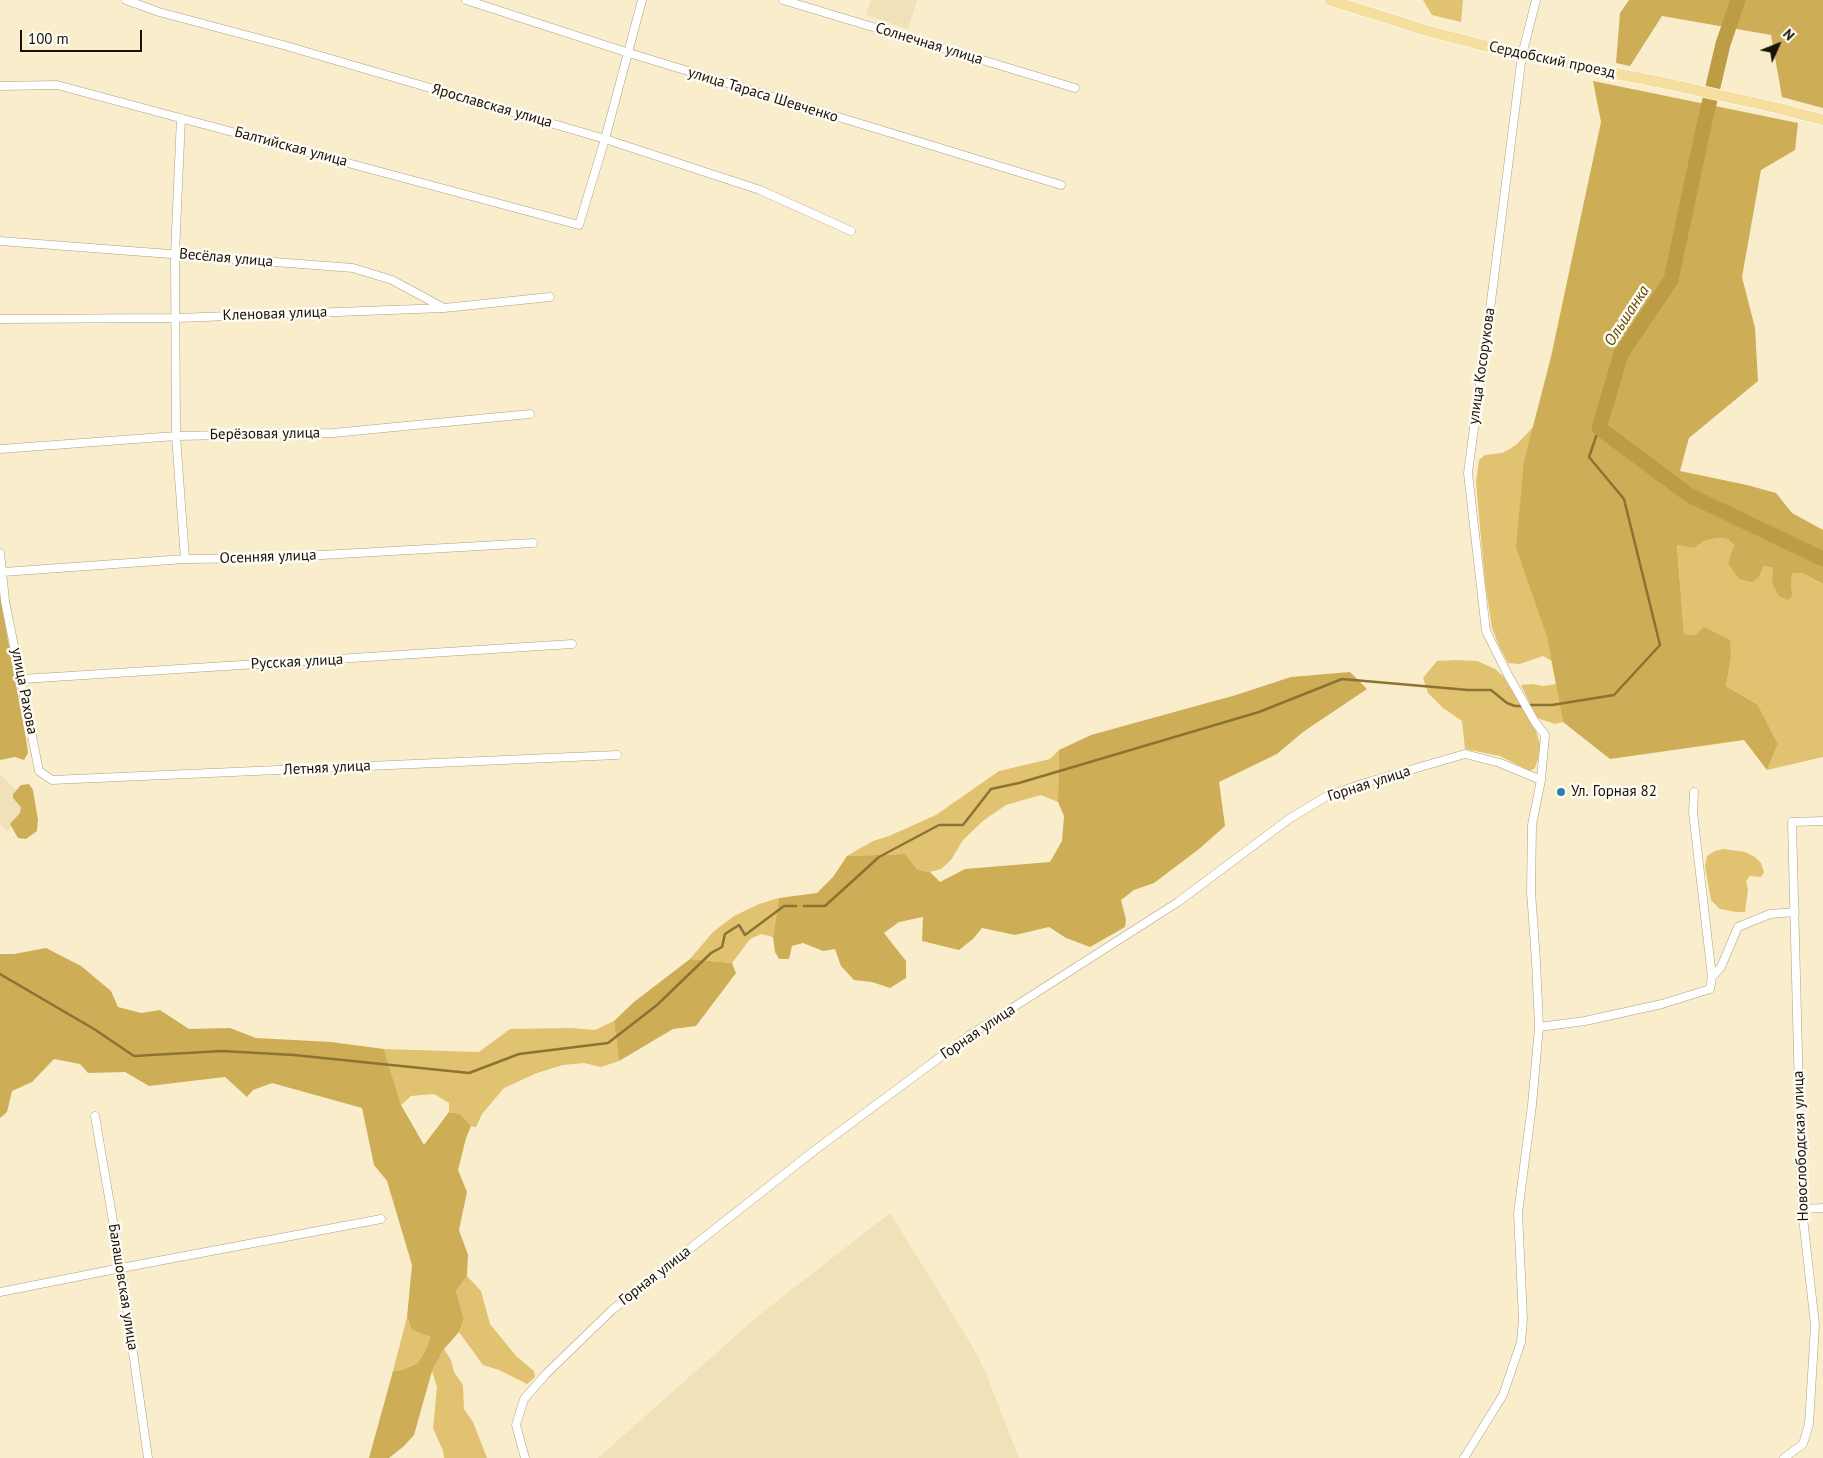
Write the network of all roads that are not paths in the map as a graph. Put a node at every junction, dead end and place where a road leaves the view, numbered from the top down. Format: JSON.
{"nodes":[{"id":1,"x":126,"y":0,"type":"edge"},
{"id":2,"x":466,"y":0,"type":"edge"},
{"id":3,"x":642,"y":0,"type":"edge"},
{"id":4,"x":783,"y":0,"type":"edge"},
{"id":5,"x":1332,"y":0,"type":"edge"},
{"id":6,"x":1536,"y":0,"type":"edge"},
{"id":7,"x":629,"y":53,"type":"junction"},
{"id":8,"x":1522,"y":55,"type":"junction"},
{"id":9,"x":0,"y":86,"type":"edge"},
{"id":10,"x":1075,"y":88,"type":"dead end"},
{"id":11,"x":182,"y":118,"type":"junction"},
{"id":12,"x":1823,"y":120,"type":"edge"},
{"id":13,"x":605,"y":139,"type":"junction"},
{"id":14,"x":1060,"y":185,"type":"dead end"},
{"id":15,"x":851,"y":232,"type":"dead end"},
{"id":16,"x":0,"y":242,"type":"edge"},
{"id":17,"x":175,"y":254,"type":"junction"},
{"id":18,"x":550,"y":297,"type":"dead end"},
{"id":19,"x":444,"y":308,"type":"junction"},
{"id":20,"x":176,"y":318,"type":"junction"},
{"id":21,"x":0,"y":319,"type":"edge"},
{"id":22,"x":530,"y":414,"type":"dead end"},
{"id":23,"x":176,"y":436,"type":"junction"},
{"id":24,"x":0,"y":449,"type":"edge"},
{"id":25,"x":533,"y":543,"type":"dead end"},
{"id":26,"x":0,"y":553,"type":"edge"},
{"id":27,"x":186,"y":559,"type":"junction"},
{"id":28,"x":3,"y":572,"type":"junction"},
{"id":29,"x":572,"y":644,"type":"dead end"},
{"id":30,"x":22,"y":679,"type":"junction"},
{"id":31,"x":617,"y":755,"type":"dead end"},
{"id":32,"x":40,"y":771,"type":"joint"},
{"id":33,"x":1541,"y":780,"type":"junction"},
{"id":34,"x":1694,"y":792,"type":"dead end"},
{"id":35,"x":1823,"y":821,"type":"edge"},
{"id":36,"x":1795,"y":912,"type":"junction"},
{"id":37,"x":1712,"y":977,"type":"junction"},
{"id":38,"x":1539,"y":1027,"type":"junction"},
{"id":39,"x":95,"y":1116,"type":"dead end"},
{"id":40,"x":1823,"y":1208,"type":"edge"},
{"id":41,"x":1802,"y":1209,"type":"junction"},
{"id":42,"x":381,"y":1219,"type":"dead end"},
{"id":43,"x":121,"y":1268,"type":"junction"},
{"id":44,"x":0,"y":1292,"type":"edge"},
{"id":45,"x":148,"y":1458,"type":"edge"},
{"id":46,"x":526,"y":1458,"type":"edge"},
{"id":47,"x":1464,"y":1458,"type":"edge"},
{"id":48,"x":1784,"y":1458,"type":"edge"}],
"edges":[{"from":1,"to":13,"type":"street","name":"Ярославская улица"},
{"from":2,"to":7,"type":"street","name":"улица Тараса Шевченко"},
{"from":3,"to":7,"type":"street"},
{"from":4,"to":10,"type":"street","name":"Солнечная улица"},
{"from":5,"to":8,"type":"main road","name":"Сердобский проезд"},
{"from":6,"to":8,"type":"street","name":"улица Косорукова"},
{"from":7,"to":13,"type":"street"},
{"from":7,"to":14,"type":"street","name":"улица Тараса Шевченко"},
{"from":8,"to":12,"type":"main road","name":"Сердобский проезд"},
{"from":8,"to":33,"type":"street","name":"улица Косорукова"},
{"from":9,"to":11,"type":"street","name":"Балтийская улица"},
{"from":11,"to":13,"type":"street","name":"Балтийская улица"},
{"from":11,"to":17,"type":"street"},
{"from":13,"to":15,"type":"street","name":"Ярославская улица"},
{"from":16,"to":17,"type":"street","name":"Весёлая улица"},
{"from":17,"to":19,"type":"street","name":"Весёлая улица"},
{"from":17,"to":20,"type":"street"},
{"from":18,"to":19,"type":"street","name":"Кленовая улица"},
{"from":19,"to":20,"type":"street","name":"Кленовая улица"},
{"from":20,"to":21,"type":"street","name":"Кленовая улица"},
{"from":20,"to":23,"type":"street"},
{"from":22,"to":23,"type":"street","name":"Берёзовая улица"},
{"from":23,"to":24,"type":"street","name":"Берёзовая улица"},
{"from":23,"to":27,"type":"street"},
{"from":25,"to":27,"type":"street","name":"Осенняя улица"},
{"from":26,"to":28,"type":"street","name":"улица Рахова"},
{"from":27,"to":28,"type":"street","name":"Осенняя улица"},
{"from":28,"to":30,"type":"street","name":"улица Рахова"},
{"from":29,"to":30,"type":"street","name":"Русская улица"},
{"from":30,"to":32,"type":"street","name":"улица Рахова"},
{"from":31,"to":32,"type":"street","name":"Летняя улица"},
{"from":33,"to":38,"type":"street","name":"улица Косорукова"},
{"from":33,"to":46,"type":"street","name":"Горная улица"},
{"from":34,"to":37,"type":"street"},
{"from":35,"to":36,"type":"street","name":"Новослободская улица"},
{"from":36,"to":37,"type":"street"},
{"from":36,"to":41,"type":"street","name":"Новослободская улица"},
{"from":37,"to":38,"type":"street"},
{"from":38,"to":47,"type":"street","name":"улица Косорукова"},
{"from":39,"to":43,"type":"street","name":"Балашовская улица"},
{"from":40,"to":41,"type":"street"},
{"from":41,"to":48,"type":"street","name":"Новослободская улица"},
{"from":42,"to":43,"type":"street"},
{"from":43,"to":44,"type":"street"},
{"from":43,"to":45,"type":"street","name":"Балашовская улица"}]}
